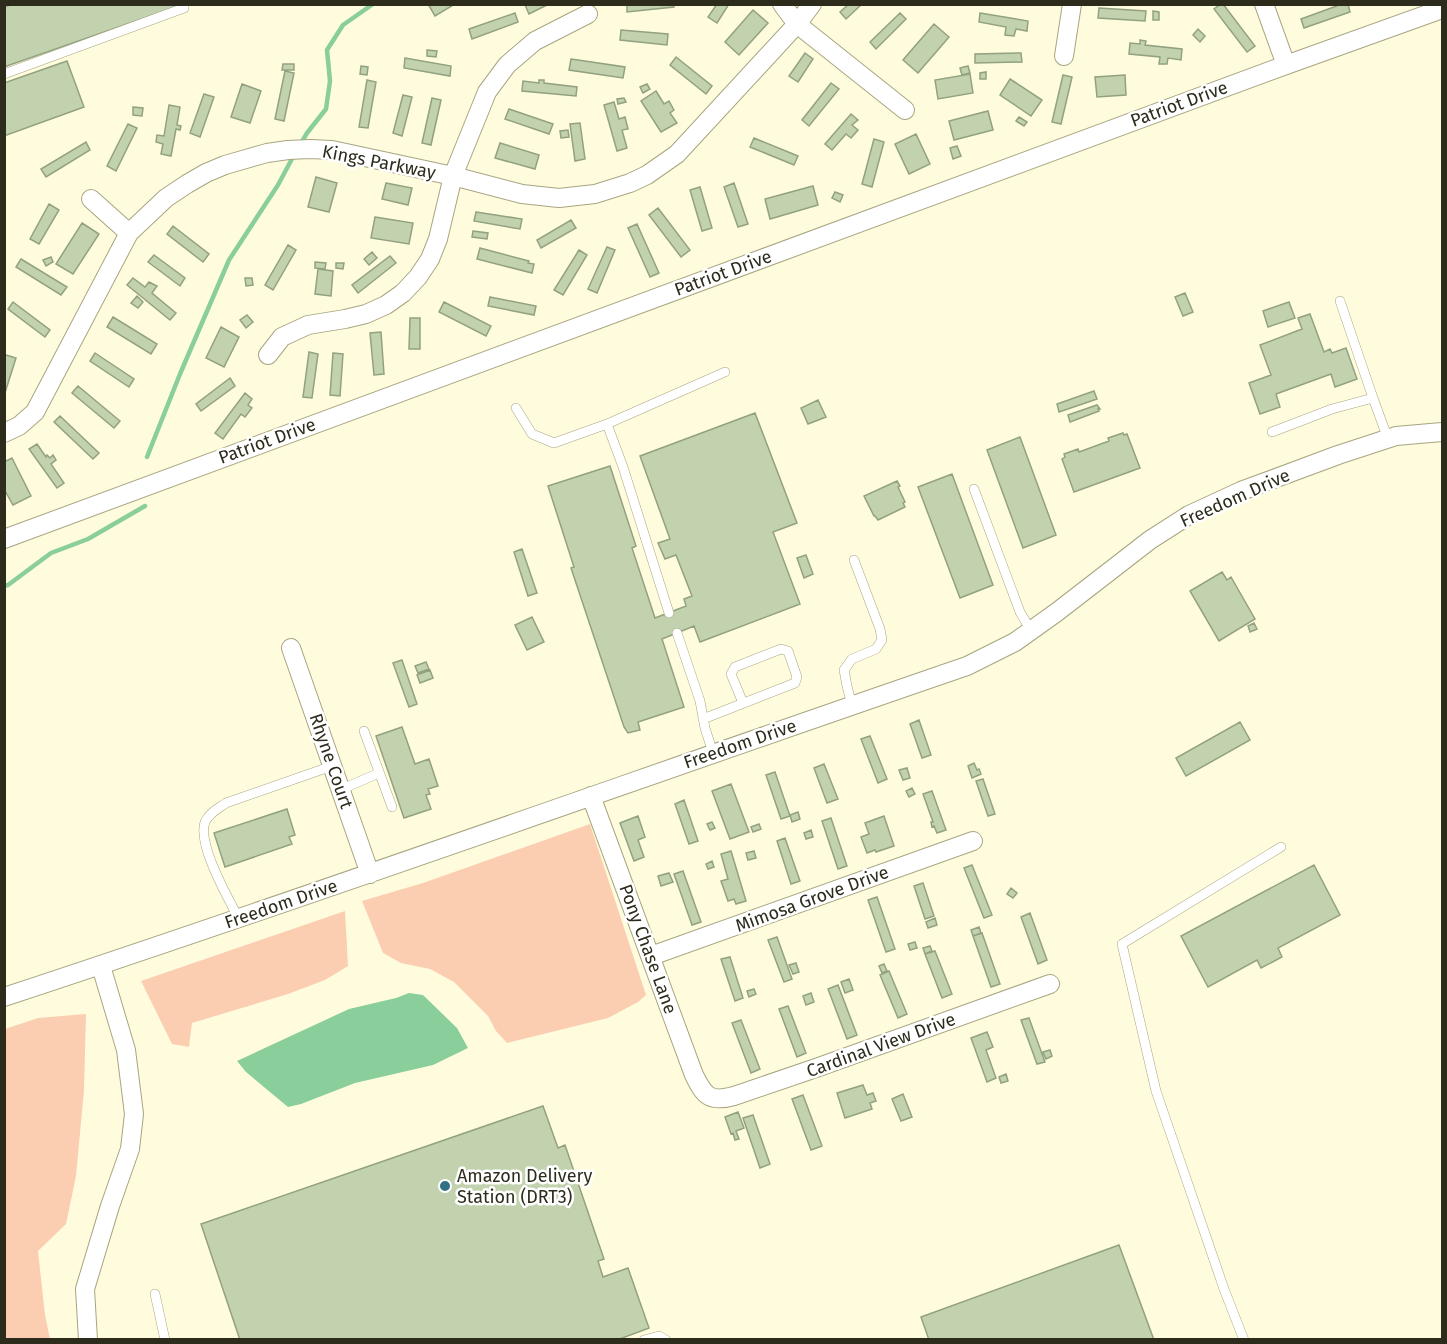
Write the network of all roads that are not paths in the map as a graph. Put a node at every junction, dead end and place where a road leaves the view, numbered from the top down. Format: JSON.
{"nodes":[{"id":1,"x":184,"y":4,"type":"edge"},
{"id":2,"x":782,"y":4,"type":"edge"},
{"id":3,"x":812,"y":4,"type":"edge"},
{"id":4,"x":1071,"y":4,"type":"edge"},
{"id":5,"x":1264,"y":4,"type":"edge"},
{"id":6,"x":1443,"y":9,"type":"edge"},
{"id":7,"x":588,"y":14,"type":"dead end"},
{"id":8,"x":797,"y":24,"type":"junction"},
{"id":9,"x":1064,"y":56,"type":"dead end"},
{"id":10,"x":1286,"y":65,"type":"junction"},
{"id":11,"x":4,"y":74,"type":"edge"},
{"id":12,"x":905,"y":110,"type":"dead end"},
{"id":13,"x":453,"y":176,"type":"junction"},
{"id":14,"x":91,"y":199,"type":"dead end"},
{"id":15,"x":129,"y":233,"type":"junction"},
{"id":16,"x":1340,"y":301,"type":"dead end"},
{"id":17,"x":268,"y":355,"type":"dead end"},
{"id":18,"x":725,"y":372,"type":"dead end"},
{"id":19,"x":1373,"y":398,"type":"junction"},
{"id":20,"x":516,"y":408,"type":"dead end"},
{"id":21,"x":607,"y":424,"type":"junction"},
{"id":22,"x":1272,"y":432,"type":"dead end"},
{"id":23,"x":1443,"y":432,"type":"edge"},
{"id":24,"x":4,"y":433,"type":"edge"},
{"id":25,"x":1388,"y":439,"type":"junction"},
{"id":26,"x":974,"y":489,"type":"dead end"},
{"id":27,"x":4,"y":539,"type":"edge"},
{"id":28,"x":854,"y":560,"type":"dead end"},
{"id":29,"x":669,"y":613,"type":"dead end"},
{"id":30,"x":1031,"y":631,"type":"junction"},
{"id":31,"x":676,"y":633,"type":"dead end"},
{"id":32,"x":291,"y":648,"type":"dead end"},
{"id":33,"x":743,"y":703,"type":"junction"},
{"id":34,"x":852,"y":706,"type":"junction"},
{"id":35,"x":703,"y":719,"type":"junction"},
{"id":36,"x":364,"y":731,"type":"dead end"},
{"id":37,"x":714,"y":753,"type":"junction"},
{"id":38,"x":332,"y":766,"type":"junction"},
{"id":39,"x":379,"y":773,"type":"junction"},
{"id":40,"x":340,"y":790,"type":"junction"},
{"id":41,"x":591,"y":796,"type":"junction"},
{"id":42,"x":392,"y":807,"type":"dead end"},
{"id":43,"x":973,"y":841,"type":"dead end"},
{"id":44,"x":1281,"y":847,"type":"dead end"},
{"id":45,"x":370,"y":874,"type":"junction"},
{"id":46,"x":239,"y":919,"type":"junction"},
{"id":47,"x":651,"y":956,"type":"junction"},
{"id":48,"x":101,"y":966,"type":"junction"},
{"id":49,"x":1050,"y":984,"type":"dead end"},
{"id":50,"x":4,"y":997,"type":"edge"},
{"id":51,"x":711,"y":1098,"type":"joint"},
{"id":52,"x":155,"y":1294,"type":"dead end"},
{"id":53,"x":87,"y":1340,"type":"edge"},
{"id":54,"x":165,"y":1340,"type":"edge"},
{"id":55,"x":644,"y":1340,"type":"edge"},
{"id":56,"x":666,"y":1340,"type":"edge"},
{"id":57,"x":1244,"y":1340,"type":"edge"}],
"edges":[{"from":1,"to":11,"type":"lane"},
{"from":2,"to":8,"type":"street"},
{"from":3,"to":8,"type":"street","name":"Kings Parkway"},
{"from":4,"to":9,"type":"street"},
{"from":5,"to":10,"type":"street"},
{"from":6,"to":10,"type":"street","name":"Patriot Drive"},
{"from":7,"to":13,"type":"street"},
{"from":8,"to":12,"type":"street"},
{"from":8,"to":13,"type":"street","name":"Kings Parkway"},
{"from":10,"to":27,"type":"street","name":"Patriot Drive"},
{"from":13,"to":15,"type":"street","name":"Kings Parkway"},
{"from":13,"to":17,"type":"street"},
{"from":14,"to":15,"type":"street"},
{"from":15,"to":24,"type":"street","name":"Kings Parkway"},
{"from":16,"to":19,"type":"lane"},
{"from":18,"to":21,"type":"lane"},
{"from":19,"to":22,"type":"lane"},
{"from":19,"to":25,"type":"lane"},
{"from":20,"to":21,"type":"lane"},
{"from":21,"to":29,"type":"lane"},
{"from":23,"to":25,"type":"street","name":"Freedom Drive"},
{"from":25,"to":30,"type":"street","name":"Freedom Drive"},
{"from":26,"to":30,"type":"lane"},
{"from":28,"to":34,"type":"lane"},
{"from":30,"to":34,"type":"street","name":"Freedom Drive"},
{"from":31,"to":35,"type":"lane"},
{"from":32,"to":38,"type":"street","name":"Rhyne Court"},
{"from":33,"to":33,"type":"lane"},
{"from":33,"to":35,"type":"lane"},
{"from":34,"to":37,"type":"street","name":"Freedom Drive"},
{"from":35,"to":37,"type":"lane"},
{"from":36,"to":39,"type":"lane"},
{"from":37,"to":41,"type":"street","name":"Freedom Drive"},
{"from":38,"to":40,"type":"street","name":"Rhyne Court"},
{"from":38,"to":46,"type":"lane"},
{"from":39,"to":40,"type":"lane"},
{"from":39,"to":42,"type":"lane"},
{"from":40,"to":45,"type":"street","name":"Rhyne Court"},
{"from":41,"to":45,"type":"street","name":"Freedom Drive"},
{"from":41,"to":47,"type":"street","name":"Pony Chase Lane"},
{"from":43,"to":47,"type":"street","name":"Mimosa Grove Drive"},
{"from":44,"to":57,"type":"lane"},
{"from":45,"to":46,"type":"street","name":"Freedom Drive"},
{"from":46,"to":48,"type":"street","name":"Freedom Drive"},
{"from":47,"to":51,"type":"street","name":"Pony Chase Lane"},
{"from":48,"to":50,"type":"street","name":"Freedom Drive"},
{"from":48,"to":53,"type":"street"},
{"from":49,"to":51,"type":"street","name":"Cardinal View Drive"},
{"from":52,"to":54,"type":"lane"},
{"from":55,"to":56,"type":"lane"}]}
